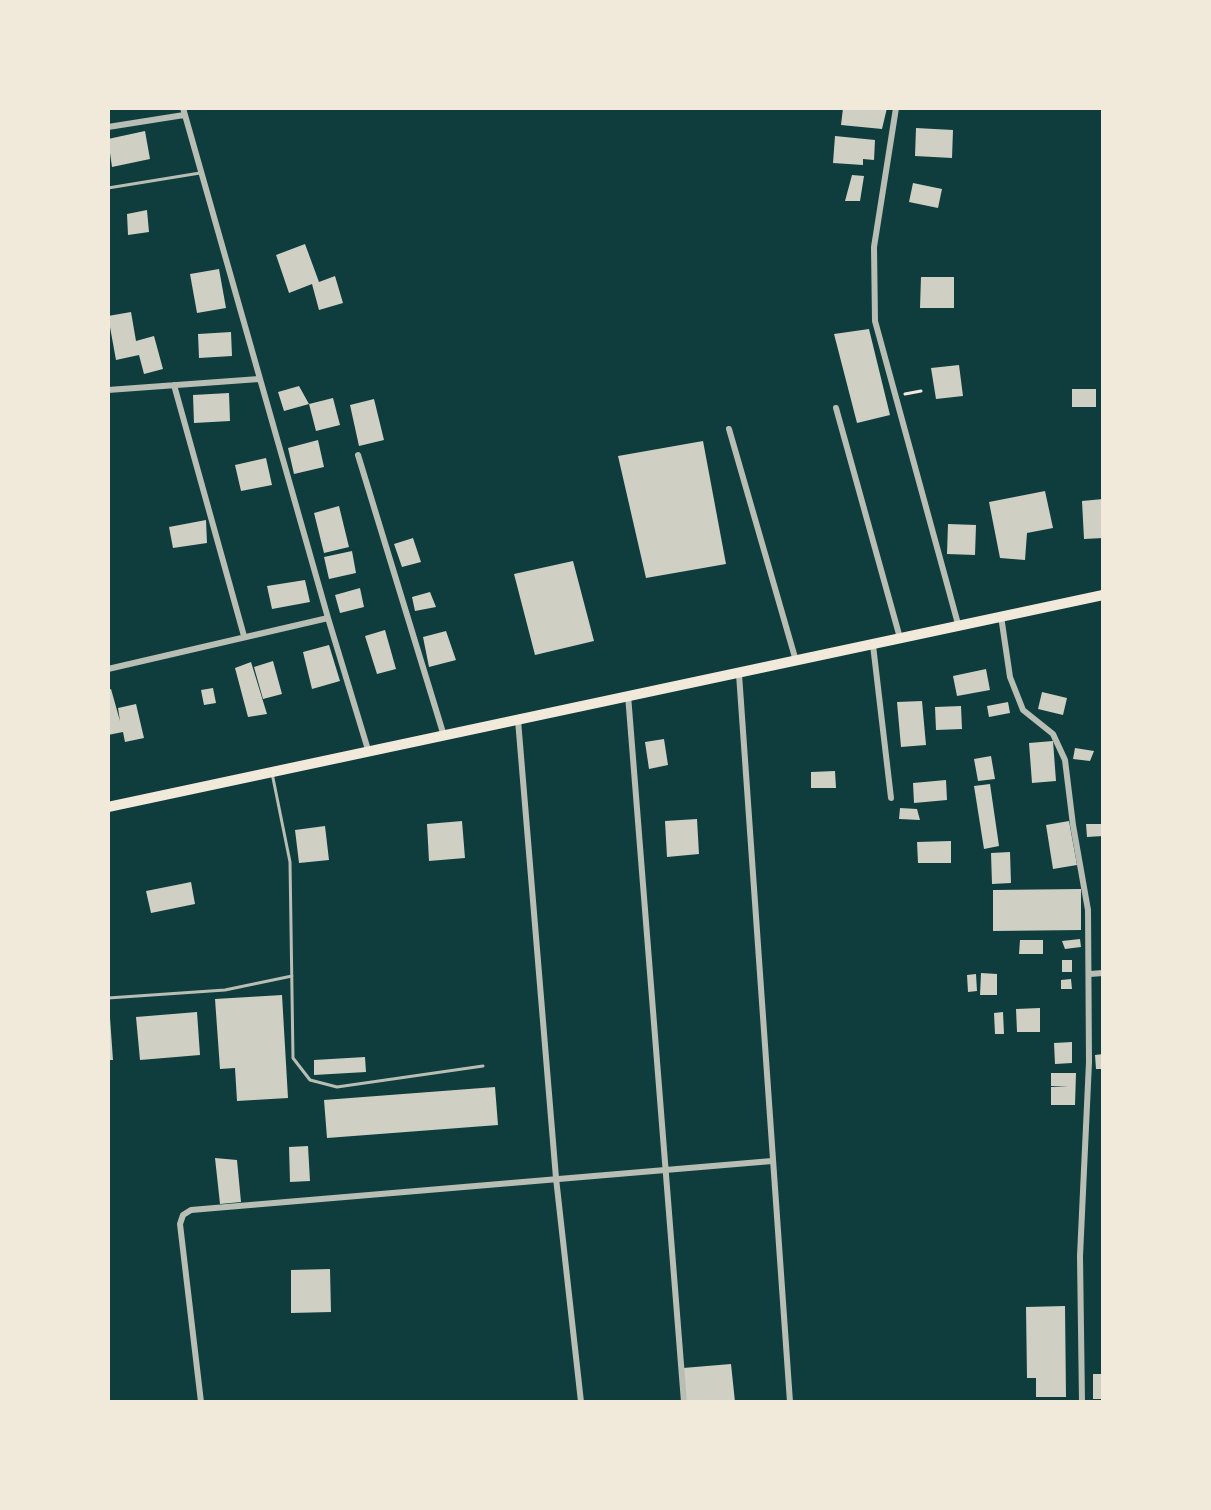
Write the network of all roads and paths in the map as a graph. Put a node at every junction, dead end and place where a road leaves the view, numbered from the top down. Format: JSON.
{"nodes":[{"id":1,"x":896,"y":108,"type":"edge"},
{"id":2,"x":183,"y":111,"type":"edge"},
{"id":3,"x":108,"y":127,"type":"edge"},
{"id":4,"x":200,"y":173,"type":"junction"},
{"id":5,"x":108,"y":188,"type":"edge"},
{"id":6,"x":259,"y":379,"type":"junction"},
{"id":7,"x":174,"y":385,"type":"junction"},
{"id":8,"x":108,"y":390,"type":"edge"},
{"id":9,"x":921,"y":391,"type":"dead end"},
{"id":10,"x":895,"y":396,"type":"junction"},
{"id":11,"x":836,"y":408,"type":"dead end"},
{"id":12,"x":729,"y":429,"type":"dead end"},
{"id":13,"x":358,"y":455,"type":"dead end"},
{"id":14,"x":1103,"y":595,"type":"edge"},
{"id":15,"x":1001,"y":615,"type":"junction"},
{"id":16,"x":327,"y":618,"type":"junction"},
{"id":17,"x":958,"y":624,"type":"junction"},
{"id":18,"x":244,"y":636,"type":"junction"},
{"id":19,"x":900,"y":638,"type":"junction"},
{"id":20,"x":873,"y":645,"type":"junction"},
{"id":21,"x":796,"y":662,"type":"junction"},
{"id":22,"x":108,"y":669,"type":"edge"},
{"id":23,"x":739,"y":674,"type":"junction"},
{"id":24,"x":628,"y":695,"type":"junction"},
{"id":25,"x":518,"y":720,"type":"junction"},
{"id":26,"x":444,"y":736,"type":"junction"},
{"id":27,"x":369,"y":753,"type":"junction"},
{"id":28,"x":271,"y":771,"type":"junction"},
{"id":29,"x":891,"y":798,"type":"dead end"},
{"id":30,"x":108,"y":807,"type":"edge"},
{"id":31,"x":1103,"y":973,"type":"edge"},
{"id":32,"x":1090,"y":974,"type":"junction"},
{"id":33,"x":292,"y":976,"type":"junction"},
{"id":34,"x":108,"y":998,"type":"edge"},
{"id":35,"x":483,"y":1066,"type":"dead end"},
{"id":36,"x":772,"y":1161,"type":"junction"},
{"id":37,"x":666,"y":1170,"type":"junction"},
{"id":38,"x":556,"y":1178,"type":"junction"},
{"id":39,"x":201,"y":1402,"type":"edge"},
{"id":40,"x":581,"y":1402,"type":"edge"},
{"id":41,"x":684,"y":1402,"type":"edge"},
{"id":42,"x":790,"y":1402,"type":"edge"},
{"id":43,"x":1082,"y":1402,"type":"edge"}],
"edges":[{"from":1,"to":10,"type":"street"},
{"from":2,"to":3,"type":"street"},
{"from":2,"to":4,"type":"street"},
{"from":4,"to":5,"type":"lane"},
{"from":4,"to":6,"type":"street"},
{"from":6,"to":7,"type":"street"},
{"from":6,"to":16,"type":"street"},
{"from":7,"to":8,"type":"street"},
{"from":7,"to":18,"type":"street"},
{"from":9,"to":10,"type":"path"},
{"from":10,"to":17,"type":"street"},
{"from":11,"to":19,"type":"street"},
{"from":12,"to":21,"type":"street"},
{"from":13,"to":26,"type":"street"},
{"from":14,"to":15,"type":"highway"},
{"from":15,"to":17,"type":"highway"},
{"from":15,"to":32,"type":"street"},
{"from":16,"to":18,"type":"street"},
{"from":16,"to":27,"type":"street"},
{"from":17,"to":19,"type":"highway"},
{"from":18,"to":22,"type":"street"},
{"from":19,"to":20,"type":"highway"},
{"from":20,"to":21,"type":"highway"},
{"from":20,"to":29,"type":"street"},
{"from":21,"to":23,"type":"highway"},
{"from":23,"to":24,"type":"highway"},
{"from":23,"to":36,"type":"street"},
{"from":24,"to":25,"type":"highway"},
{"from":24,"to":37,"type":"street"},
{"from":25,"to":26,"type":"highway"},
{"from":25,"to":38,"type":"street"},
{"from":26,"to":27,"type":"highway"},
{"from":27,"to":28,"type":"highway"},
{"from":28,"to":30,"type":"highway"},
{"from":28,"to":33,"type":"lane"},
{"from":31,"to":32,"type":"street"},
{"from":32,"to":43,"type":"street"},
{"from":33,"to":34,"type":"lane"},
{"from":33,"to":35,"type":"lane"},
{"from":36,"to":37,"type":"street"},
{"from":36,"to":42,"type":"street"},
{"from":37,"to":38,"type":"street"},
{"from":37,"to":41,"type":"street"},
{"from":38,"to":39,"type":"street"},
{"from":38,"to":40,"type":"street"}]}
